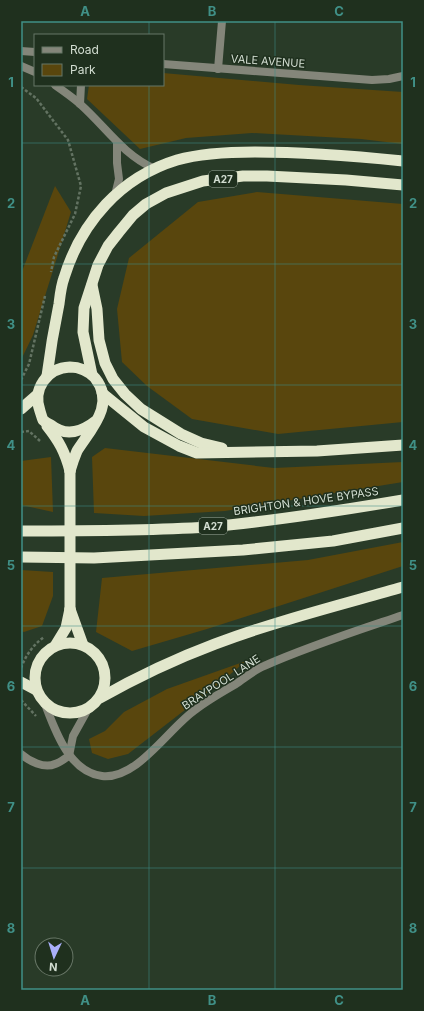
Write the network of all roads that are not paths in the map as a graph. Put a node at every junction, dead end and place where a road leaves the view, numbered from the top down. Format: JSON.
{"nodes":[{"id":1,"x":222,"y":21,"type":"edge"},
{"id":2,"x":21,"y":51,"type":"edge"},
{"id":3,"x":34,"y":52,"type":"edge"},
{"id":4,"x":164,"y":64,"type":"edge"},
{"id":5,"x":21,"y":66,"type":"edge"},
{"id":6,"x":218,"y":69,"type":"junction"},
{"id":7,"x":34,"y":72,"type":"edge"},
{"id":8,"x":403,"y":76,"type":"edge"},
{"id":9,"x":56,"y":86,"type":"edge"},
{"id":10,"x":81,"y":86,"type":"edge"},
{"id":11,"x":80,"y":104,"type":"junction"},
{"id":12,"x":117,"y":143,"type":"junction"},
{"id":13,"x":403,"y":161,"type":"edge"},
{"id":14,"x":155,"y":169,"type":"junction"},
{"id":15,"x":403,"y":185,"type":"edge"},
{"id":16,"x":115,"y":195,"type":"junction"},
{"id":17,"x":92,"y":284,"type":"junction"},
{"id":18,"x":92,"y":375,"type":"junction"},
{"id":19,"x":47,"y":376,"type":"junction"},
{"id":20,"x":102,"y":393,"type":"junction"},
{"id":21,"x":38,"y":395,"type":"junction"},
{"id":22,"x":21,"y":409,"type":"edge"},
{"id":23,"x":43,"y":420,"type":"junction"},
{"id":24,"x":97,"y":420,"type":"junction"},
{"id":25,"x":403,"y":445,"type":"edge"},
{"id":26,"x":236,"y":452,"type":"junction"},
{"id":27,"x":70,"y":471,"type":"junction"},
{"id":28,"x":403,"y":500,"type":"edge"},
{"id":29,"x":403,"y":528,"type":"edge"},
{"id":30,"x":21,"y":531,"type":"edge"},
{"id":31,"x":21,"y":557,"type":"edge"},
{"id":32,"x":403,"y":587,"type":"edge"},
{"id":33,"x":70,"y":609,"type":"junction"},
{"id":34,"x":403,"y":615,"type":"edge"},
{"id":35,"x":83,"y":645,"type":"junction"},
{"id":36,"x":55,"y":646,"type":"junction"},
{"id":37,"x":21,"y":682,"type":"edge"},
{"id":38,"x":36,"y":690,"type":"junction"},
{"id":39,"x":100,"y":698,"type":"junction"},
{"id":40,"x":45,"y":704,"type":"junction"},
{"id":41,"x":88,"y":709,"type":"junction"},
{"id":42,"x":21,"y":754,"type":"edge"},
{"id":43,"x":69,"y":756,"type":"junction"}],
"edges":[{"from":1,"to":6,"type":"street"},
{"from":2,"to":3,"type":"street"},
{"from":4,"to":6,"type":"street","name":"VALE AVENUE"},
{"from":5,"to":7,"type":"street"},
{"from":6,"to":8,"type":"street","name":"VALE AVENUE"},
{"from":9,"to":11,"type":"street"},
{"from":10,"to":11,"type":"street"},
{"from":11,"to":12,"type":"street"},
{"from":12,"to":14,"type":"street"},
{"from":12,"to":16,"type":"street"},
{"from":13,"to":14,"type":"highway","number":"A27"},
{"from":14,"to":16,"type":"highway","number":"A27"},
{"from":15,"to":17,"type":"highway","number":"A27"},
{"from":16,"to":19,"type":"highway","number":"A27"},
{"from":17,"to":18,"type":"highway","number":"A27"},
{"from":17,"to":26,"type":"highway","number":"A27"},
{"from":18,"to":19,"type":"highway"},
{"from":18,"to":20,"type":"highway"},
{"from":19,"to":21,"type":"highway"},
{"from":20,"to":24,"type":"highway"},
{"from":20,"to":26,"type":"highway","number":"A27"},
{"from":21,"to":22,"type":"highway"},
{"from":21,"to":23,"type":"highway"},
{"from":23,"to":24,"type":"highway"},
{"from":23,"to":27,"type":"highway"},
{"from":24,"to":27,"type":"highway"},
{"from":25,"to":26,"type":"highway","number":"A27"},
{"from":27,"to":33,"type":"highway","bridge":true},
{"from":28,"to":30,"type":"highway","name":"BRIGHTON & HOVE BYPASS","number":"A27"},
{"from":29,"to":31,"type":"highway"},
{"from":32,"to":39,"type":"highway"},
{"from":33,"to":35,"type":"highway"},
{"from":33,"to":36,"type":"highway"},
{"from":34,"to":43,"type":"street","name":"BRAYPOOL LANE"},
{"from":35,"to":36,"type":"highway"},
{"from":35,"to":39,"type":"highway"},
{"from":36,"to":38,"type":"highway"},
{"from":37,"to":38,"type":"highway"},
{"from":38,"to":40,"type":"highway"},
{"from":39,"to":41,"type":"highway"},
{"from":40,"to":41,"type":"highway"},
{"from":40,"to":43,"type":"street","name":"BRAYPOOL LANE"},
{"from":41,"to":43,"type":"street"},
{"from":42,"to":43,"type":"street"}]}
